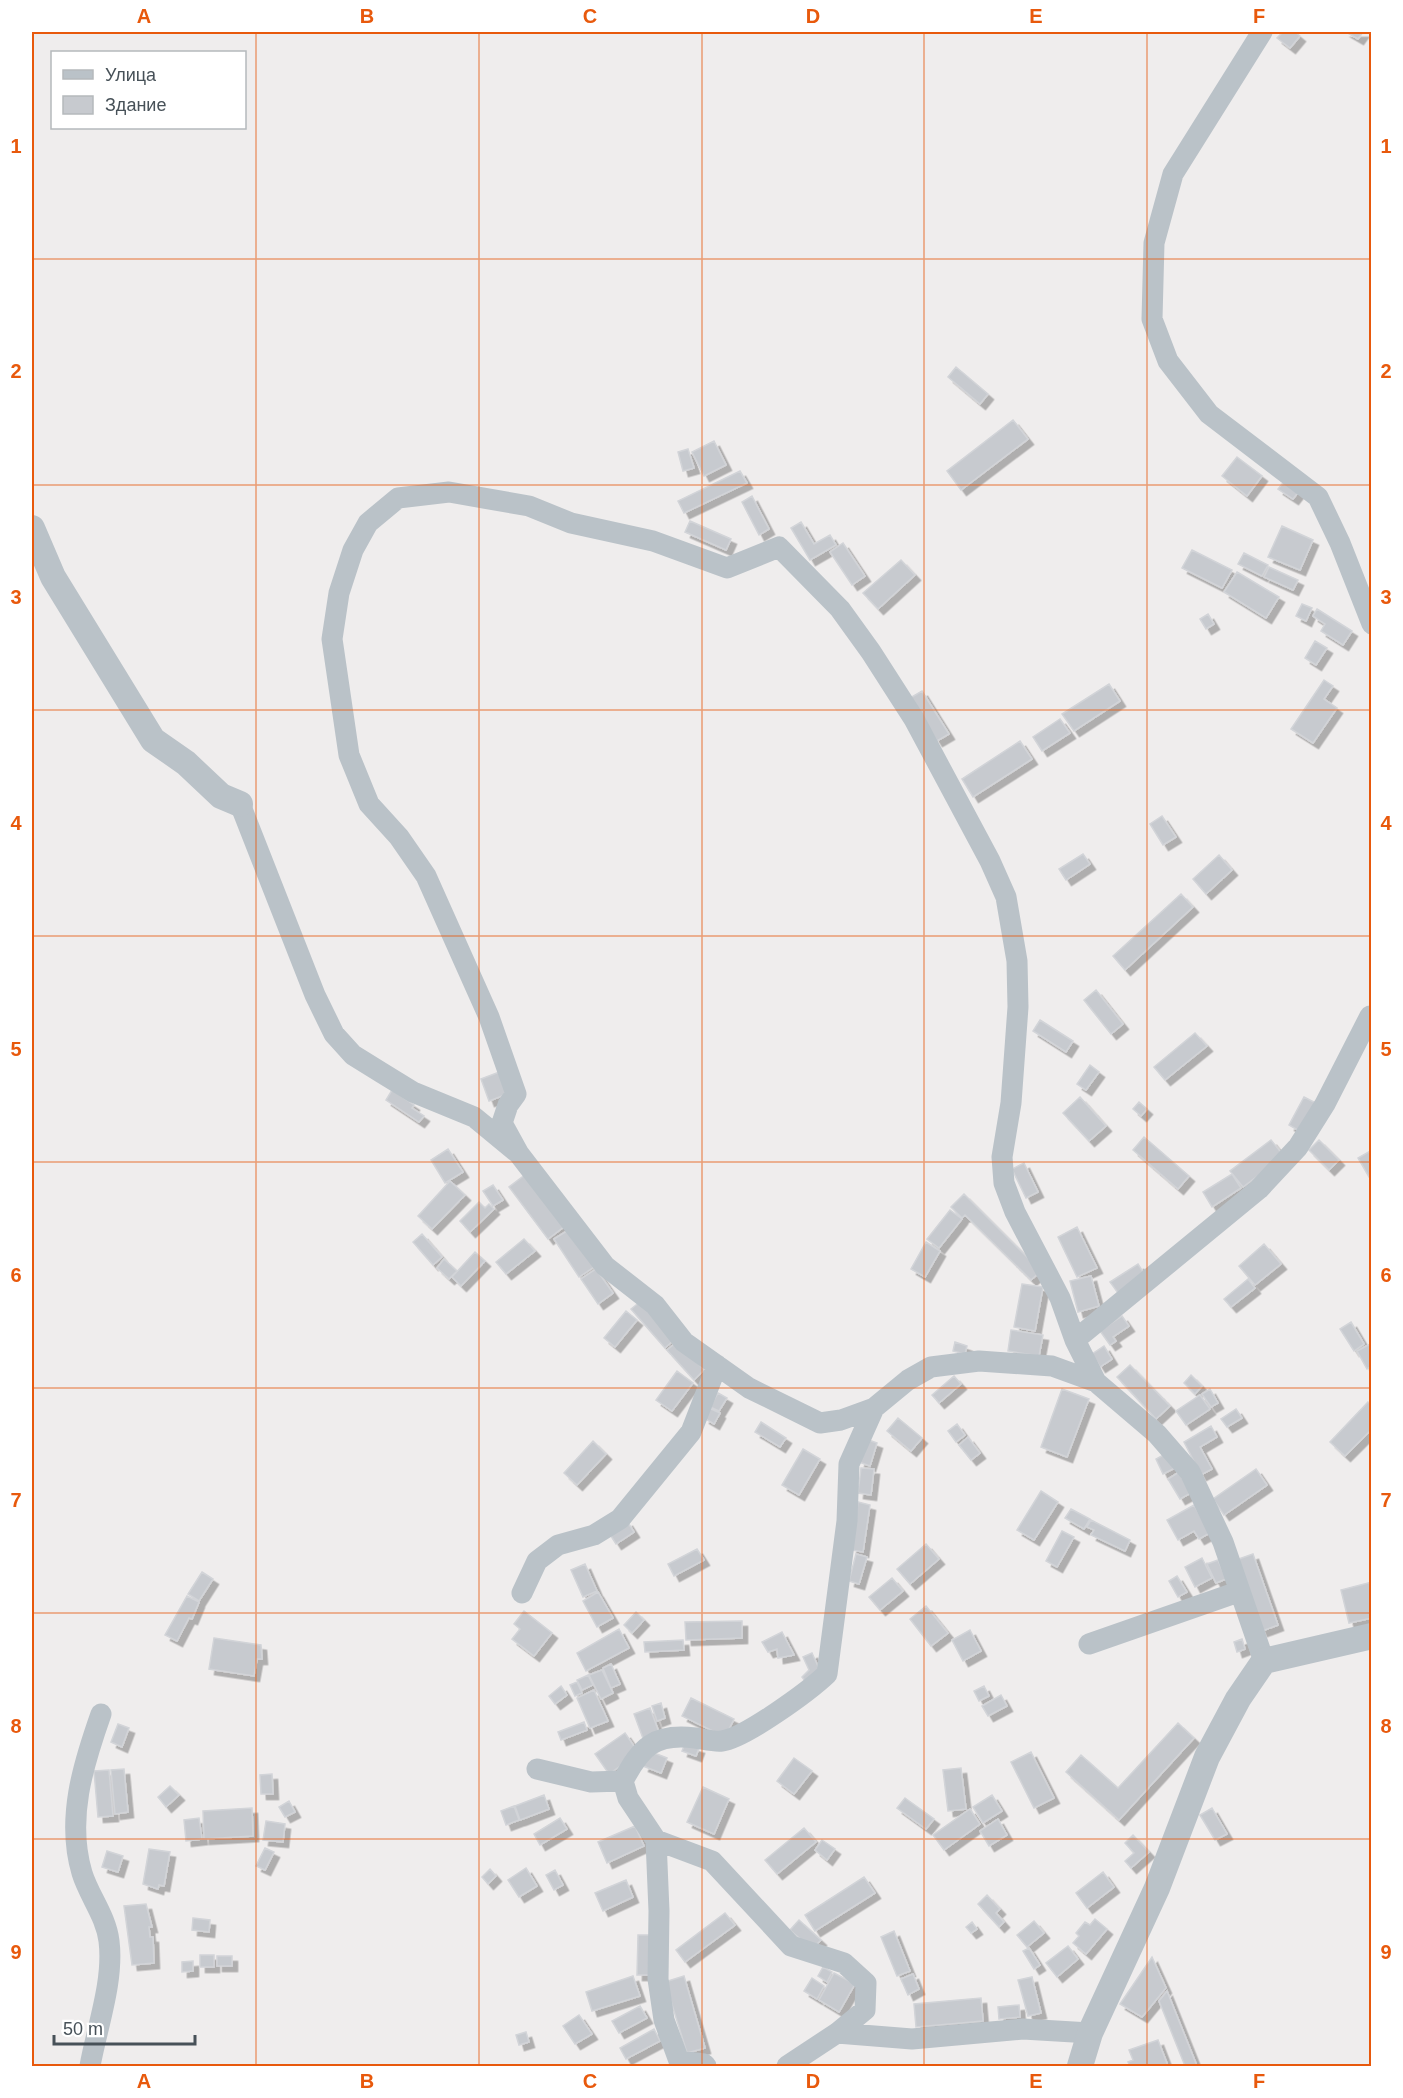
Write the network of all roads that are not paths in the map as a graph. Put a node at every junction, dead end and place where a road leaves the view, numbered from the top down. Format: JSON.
{"nodes":[{"id":1,"x":1257,"y":32,"type":"edge"},
{"id":2,"x":32,"y":528,"type":"edge"},
{"id":3,"x":1371,"y":624,"type":"edge"},
{"id":4,"x":240,"y":804,"type":"joint"},
{"id":5,"x":1370,"y":1016,"type":"dead end"},
{"id":6,"x":519,"y":1154,"type":"junction"},
{"id":7,"x":1075,"y":1340,"type":"junction"},
{"id":8,"x":717,"y":1365,"type":"junction"},
{"id":9,"x":1096,"y":1382,"type":"junction"},
{"id":10,"x":873,"y":1408,"type":"junction"},
{"id":11,"x":1238,"y":1592,"type":"junction"},
{"id":12,"x":522,"y":1593,"type":"dead end"},
{"id":13,"x":1371,"y":1636,"type":"edge"},
{"id":14,"x":1089,"y":1644,"type":"dead end"},
{"id":15,"x":1264,"y":1661,"type":"junction"},
{"id":16,"x":101,"y":1714,"type":"dead end"},
{"id":17,"x":537,"y":1769,"type":"dead end"},
{"id":18,"x":623,"y":1781,"type":"junction"},
{"id":19,"x":656,"y":1840,"type":"junction"},
{"id":20,"x":837,"y":2033,"type":"junction"},
{"id":21,"x":1090,"y":2033,"type":"junction"},
{"id":22,"x":90,"y":2067,"type":"edge"},
{"id":23,"x":705,"y":2067,"type":"edge"},
{"id":24,"x":787,"y":2067,"type":"edge"},
{"id":25,"x":1080,"y":2067,"type":"edge"}],
"edges":[{"from":1,"to":3,"type":"street"},
{"from":2,"to":4,"type":"street"},
{"from":4,"to":6,"type":"street"},
{"from":5,"to":7,"type":"street"},
{"from":6,"to":7,"type":"street"},
{"from":6,"to":8,"type":"street"},
{"from":7,"to":9,"type":"street"},
{"from":8,"to":10,"type":"street"},
{"from":8,"to":12,"type":"street"},
{"from":9,"to":10,"type":"street"},
{"from":9,"to":11,"type":"street"},
{"from":10,"to":18,"type":"street"},
{"from":11,"to":14,"type":"street"},
{"from":11,"to":15,"type":"street"},
{"from":13,"to":15,"type":"street"},
{"from":15,"to":21,"type":"street"},
{"from":16,"to":22,"type":"street"},
{"from":17,"to":18,"type":"street"},
{"from":18,"to":19,"type":"street"},
{"from":19,"to":20,"type":"street"},
{"from":19,"to":23,"type":"street"},
{"from":20,"to":21,"type":"street"},
{"from":20,"to":24,"type":"street"},
{"from":21,"to":25,"type":"street"}]}
